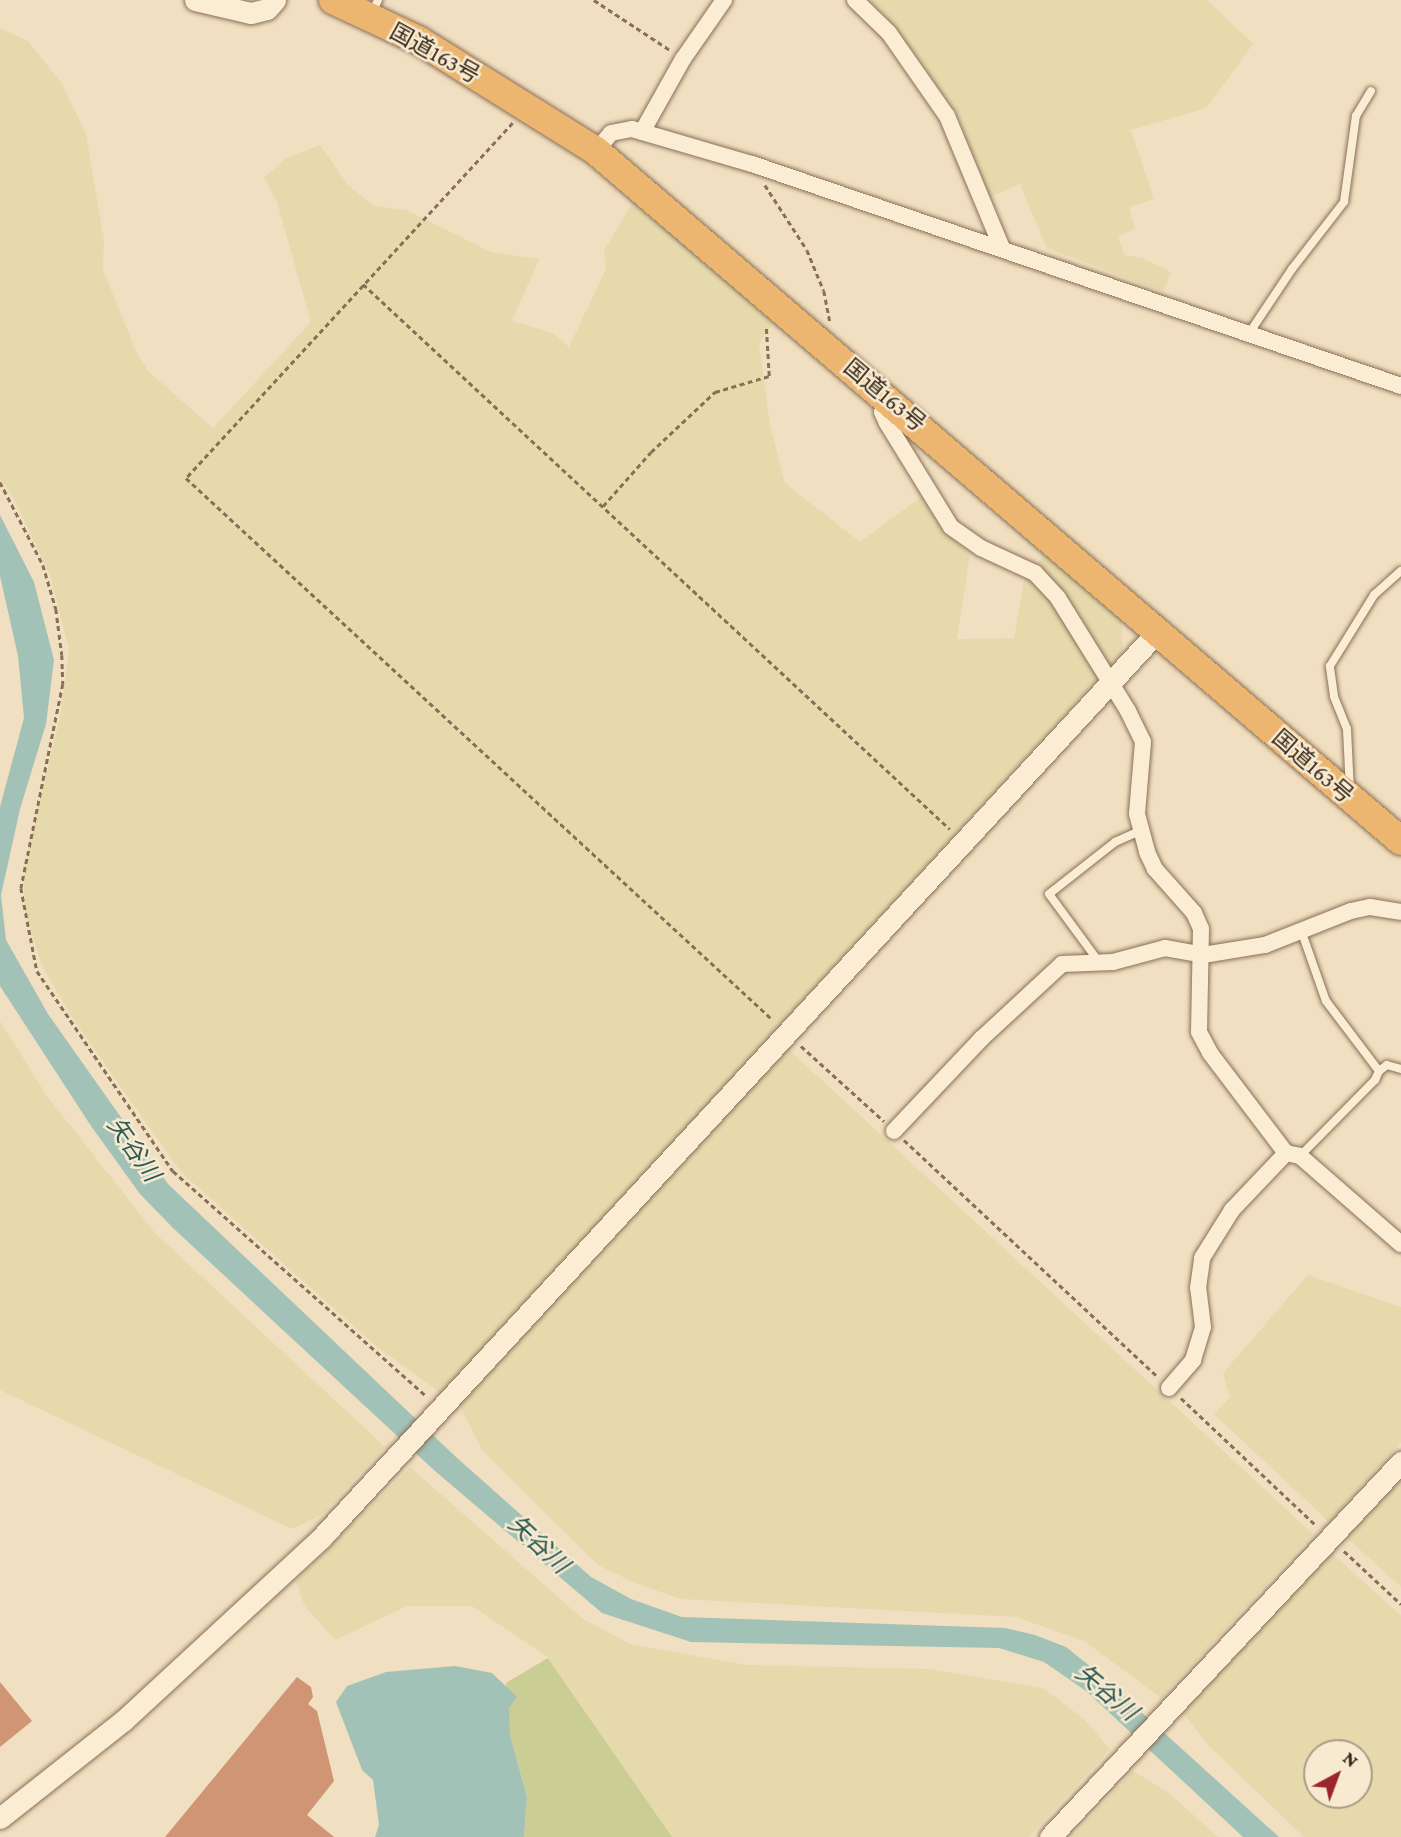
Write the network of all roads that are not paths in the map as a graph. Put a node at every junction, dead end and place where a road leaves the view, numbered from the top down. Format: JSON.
{"nodes":[{"id":1,"x":195,"y":0,"type":"edge"},
{"id":2,"x":275,"y":0,"type":"edge"},
{"id":3,"x":333,"y":0,"type":"edge"},
{"id":4,"x":724,"y":0,"type":"edge"},
{"id":5,"x":855,"y":0,"type":"edge"},
{"id":6,"x":374,"y":9,"type":"edge"},
{"id":7,"x":1371,"y":91,"type":"dead end"},
{"id":8,"x":642,"y":132,"type":"junction"},
{"id":9,"x":596,"y":151,"type":"junction"},
{"id":10,"x":1002,"y":247,"type":"junction"},
{"id":11,"x":1247,"y":337,"type":"junction"},
{"id":12,"x":1401,"y":386,"type":"edge"},
{"id":13,"x":888,"y":398,"type":"junction"},
{"id":14,"x":1401,"y":571,"type":"edge"},
{"id":15,"x":1159,"y":630,"type":"junction"},
{"id":16,"x":1112,"y":684,"type":"junction"},
{"id":17,"x":1348,"y":796,"type":"junction"},
{"id":18,"x":1140,"y":831,"type":"junction"},
{"id":19,"x":1401,"y":841,"type":"edge"},
{"id":20,"x":1401,"y":912,"type":"edge"},
{"id":21,"x":1303,"y":933,"type":"junction"},
{"id":22,"x":1203,"y":955,"type":"junction"},
{"id":23,"x":1099,"y":962,"type":"junction"},
{"id":24,"x":1401,"y":1069,"type":"edge"},
{"id":25,"x":1379,"y":1071,"type":"junction"},
{"id":26,"x":894,"y":1131,"type":"road end"},
{"id":27,"x":1293,"y":1155,"type":"junction"},
{"id":28,"x":1401,"y":1244,"type":"edge"},
{"id":29,"x":1169,"y":1388,"type":"road end"},
{"id":30,"x":1401,"y":1462,"type":"edge"},
{"id":31,"x":0,"y":1818,"type":"edge"},
{"id":32,"x":1050,"y":1837,"type":"edge"}],
"edges":[{"from":1,"to":2,"type":"street"},
{"from":3,"to":6,"type":"highway","name":"国道163号"},
{"from":4,"to":8,"type":"street"},
{"from":5,"to":10,"type":"street"},
{"from":6,"to":9,"type":"highway","name":"国道163号"},
{"from":7,"to":11,"type":"lane"},
{"from":8,"to":9,"type":"street"},
{"from":8,"to":10,"type":"street"},
{"from":9,"to":13,"type":"highway","name":"国道163号"},
{"from":10,"to":11,"type":"street"},
{"from":11,"to":12,"type":"street"},
{"from":13,"to":15,"type":"highway","name":"国道163号"},
{"from":13,"to":16,"type":"street"},
{"from":14,"to":17,"type":"lane"},
{"from":15,"to":16,"type":"street"},
{"from":15,"to":17,"type":"highway","name":"国道163号"},
{"from":16,"to":18,"type":"street"},
{"from":16,"to":31,"type":"street"},
{"from":17,"to":19,"type":"highway","name":"国道163号"},
{"from":18,"to":22,"type":"street"},
{"from":18,"to":23,"type":"lane"},
{"from":20,"to":21,"type":"street"},
{"from":21,"to":22,"type":"street"},
{"from":21,"to":25,"type":"lane"},
{"from":22,"to":23,"type":"street"},
{"from":22,"to":27,"type":"street"},
{"from":23,"to":26,"type":"street"},
{"from":24,"to":25,"type":"lane"},
{"from":25,"to":27,"type":"lane"},
{"from":27,"to":28,"type":"street"},
{"from":27,"to":29,"type":"street"},
{"from":30,"to":32,"type":"street"}]}
